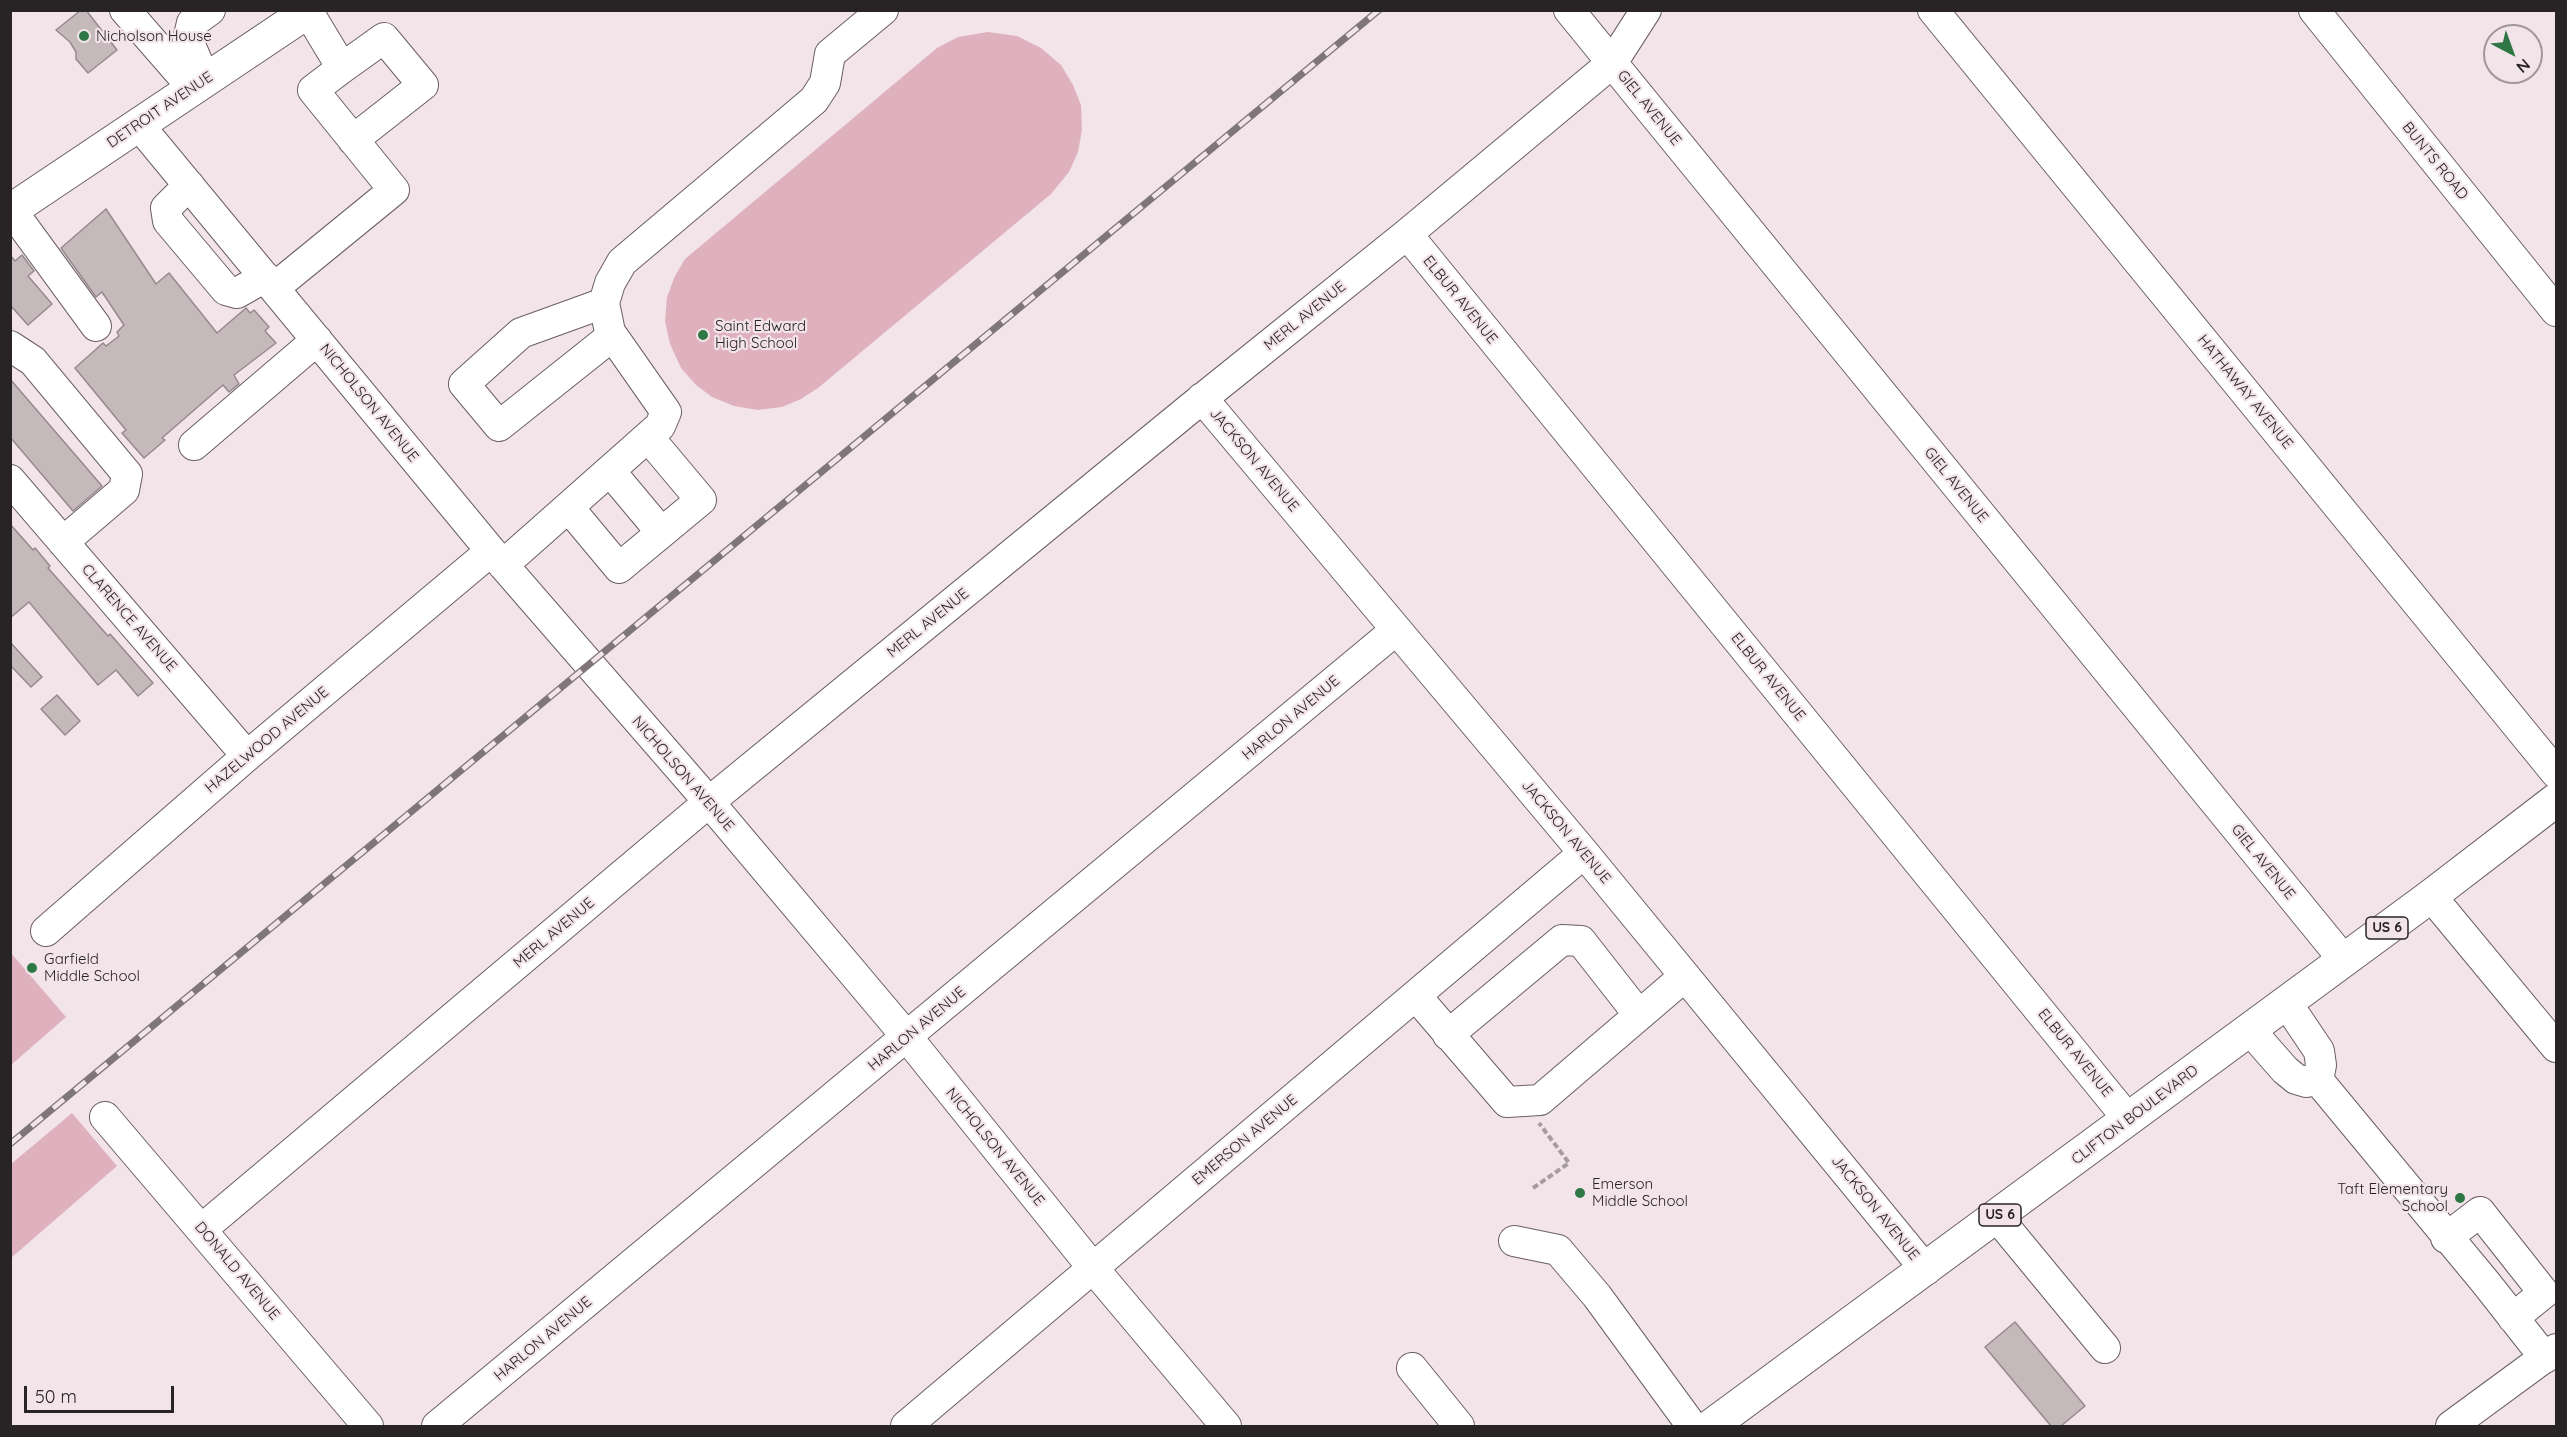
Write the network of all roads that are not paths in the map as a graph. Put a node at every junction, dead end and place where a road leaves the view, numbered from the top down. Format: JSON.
{"nodes":[{"id":1,"x":125,"y":10,"type":"edge"},
{"id":2,"x":210,"y":10,"type":"edge"},
{"id":3,"x":883,"y":10,"type":"edge"},
{"id":4,"x":1569,"y":10,"type":"edge"},
{"id":5,"x":1646,"y":10,"type":"edge"},
{"id":6,"x":1933,"y":10,"type":"edge"},
{"id":7,"x":2314,"y":10,"type":"edge"},
{"id":8,"x":308,"y":11,"type":"edge"},
{"id":9,"x":1612,"y":63,"type":"junction"},
{"id":10,"x":342,"y":68,"type":"junction"},
{"id":11,"x":199,"y":84,"type":"junction"},
{"id":12,"x":138,"y":124,"type":"junction"},
{"id":13,"x":353,"y":140,"type":"junction"},
{"id":14,"x":189,"y":185,"type":"junction"},
{"id":15,"x":11,"y":211,"type":"edge"},
{"id":16,"x":1407,"y":234,"type":"junction"},
{"id":17,"x":269,"y":283,"type":"junction"},
{"id":18,"x":603,"y":303,"type":"junction"},
{"id":19,"x":2556,"y":311,"type":"edge"},
{"id":20,"x":96,"y":326,"type":"dead end"},
{"id":21,"x":612,"y":336,"type":"junction"},
{"id":22,"x":317,"y":340,"type":"junction"},
{"id":23,"x":10,"y":346,"type":"edge"},
{"id":24,"x":1202,"y":398,"type":"junction"},
{"id":25,"x":649,"y":438,"type":"junction"},
{"id":26,"x":194,"y":445,"type":"dead end"},
{"id":27,"x":610,"y":471,"type":"junction"},
{"id":28,"x":10,"y":480,"type":"edge"},
{"id":29,"x":569,"y":508,"type":"junction"},
{"id":30,"x":661,"y":532,"type":"junction"},
{"id":31,"x":63,"y":542,"type":"junction"},
{"id":32,"x":497,"y":558,"type":"junction"},
{"id":33,"x":1396,"y":630,"type":"junction"},
{"id":34,"x":247,"y":756,"type":"junction"},
{"id":35,"x":2556,"y":773,"type":"edge"},
{"id":36,"x":2556,"y":800,"type":"edge"},
{"id":37,"x":709,"y":802,"type":"junction"},
{"id":38,"x":1584,"y":853,"type":"junction"},
{"id":39,"x":2431,"y":896,"type":"junction"},
{"id":40,"x":46,"y":931,"type":"dead end"},
{"id":41,"x":2343,"y":959,"type":"junction"},
{"id":42,"x":1685,"y":976,"type":"junction"},
{"id":43,"x":1416,"y":996,"type":"junction"},
{"id":44,"x":2286,"y":1002,"type":"junction"},
{"id":45,"x":1639,"y":1015,"type":"junction"},
{"id":46,"x":2249,"y":1029,"type":"junction"},
{"id":47,"x":1448,"y":1035,"type":"junction"},
{"id":48,"x":907,"y":1037,"type":"junction"},
{"id":49,"x":2556,"y":1047,"type":"edge"},
{"id":50,"x":2318,"y":1080,"type":"junction"},
{"id":51,"x":105,"y":1117,"type":"dead end"},
{"id":52,"x":2128,"y":1119,"type":"junction"},
{"id":53,"x":1997,"y":1217,"type":"junction"},
{"id":54,"x":202,"y":1229,"type":"junction"},
{"id":55,"x":2446,"y":1238,"type":"junction"},
{"id":56,"x":1514,"y":1241,"type":"dead end"},
{"id":57,"x":1094,"y":1268,"type":"junction"},
{"id":58,"x":1926,"y":1270,"type":"junction"},
{"id":59,"x":2513,"y":1318,"type":"junction"},
{"id":60,"x":2105,"y":1348,"type":"dead end"},
{"id":61,"x":2551,"y":1354,"type":"edge"},
{"id":62,"x":1412,"y":1368,"type":"dead end"},
{"id":63,"x":2455,"y":1425,"type":"edge"},
{"id":64,"x":368,"y":1426,"type":"edge"},
{"id":65,"x":437,"y":1426,"type":"edge"},
{"id":66,"x":906,"y":1426,"type":"edge"},
{"id":67,"x":1226,"y":1426,"type":"edge"},
{"id":68,"x":1459,"y":1426,"type":"edge"},
{"id":69,"x":1692,"y":1426,"type":"edge"},
{"id":70,"x":1711,"y":1426,"type":"edge"}],
"edges":[{"from":1,"to":11,"type":"street"},
{"from":2,"to":11,"type":"street"},
{"from":3,"to":18,"type":"street"},
{"from":4,"to":9,"type":"street","name":"GIEL AVENUE"},
{"from":5,"to":9,"type":"street","name":"MERL AVENUE"},
{"from":6,"to":35,"type":"street","name":"HATHAWAY AVENUE"},
{"from":7,"to":19,"type":"street","name":"BUNTS ROAD"},
{"from":8,"to":10,"type":"street"},
{"from":8,"to":11,"type":"main road","name":"DETROIT AVENUE"},
{"from":9,"to":16,"type":"street","name":"MERL AVENUE"},
{"from":9,"to":41,"type":"street","name":"GIEL AVENUE"},
{"from":10,"to":13,"type":"street"},
{"from":10,"to":13,"type":"street"},
{"from":11,"to":12,"type":"main road","name":"DETROIT AVENUE"},
{"from":12,"to":14,"type":"street","name":"NICHOLSON AVENUE"},
{"from":12,"to":15,"type":"main road","name":"DETROIT AVENUE"},
{"from":13,"to":17,"type":"street"},
{"from":14,"to":17,"type":"street","name":"NICHOLSON AVENUE"},
{"from":14,"to":17,"type":"street"},
{"from":15,"to":20,"type":"street"},
{"from":16,"to":24,"type":"street","name":"MERL AVENUE"},
{"from":16,"to":52,"type":"street","name":"ELBUR AVENUE"},
{"from":17,"to":22,"type":"street","name":"NICHOLSON AVENUE"},
{"from":18,"to":21,"type":"street"},
{"from":18,"to":21,"type":"street"},
{"from":21,"to":25,"type":"street","name":"HAZELWOOD AVENUE"},
{"from":22,"to":26,"type":"street"},
{"from":22,"to":32,"type":"street","name":"NICHOLSON AVENUE"},
{"from":23,"to":31,"type":"street"},
{"from":24,"to":33,"type":"street","name":"JACKSON AVENUE"},
{"from":24,"to":37,"type":"street","name":"MERL AVENUE"},
{"from":25,"to":27,"type":"street","name":"HAZELWOOD AVENUE"},
{"from":25,"to":30,"type":"street"},
{"from":27,"to":29,"type":"street","name":"HAZELWOOD AVENUE"},
{"from":27,"to":30,"type":"street"},
{"from":28,"to":31,"type":"street","name":"CLARENCE AVENUE"},
{"from":29,"to":30,"type":"street"},
{"from":29,"to":32,"type":"street","name":"HAZELWOOD AVENUE"},
{"from":31,"to":34,"type":"street","name":"CLARENCE AVENUE"},
{"from":32,"to":34,"type":"street","name":"HAZELWOOD AVENUE"},
{"from":32,"to":37,"type":"street","name":"NICHOLSON AVENUE"},
{"from":33,"to":38,"type":"street","name":"JACKSON AVENUE"},
{"from":33,"to":48,"type":"street","name":"HARLON AVENUE"},
{"from":34,"to":40,"type":"street","name":"HAZELWOOD AVENUE"},
{"from":36,"to":39,"type":"main road","name":"CLIFTON BOULEVARD","number":"US 6"},
{"from":37,"to":48,"type":"street","name":"NICHOLSON AVENUE"},
{"from":37,"to":54,"type":"street","name":"MERL AVENUE"},
{"from":38,"to":42,"type":"street","name":"JACKSON AVENUE"},
{"from":38,"to":43,"type":"street","name":"EMERSON AVENUE"},
{"from":39,"to":41,"type":"main road","name":"CLIFTON BOULEVARD","number":"US 6"},
{"from":39,"to":49,"type":"street"},
{"from":41,"to":44,"type":"main road","name":"CLIFTON BOULEVARD","number":"US 6"},
{"from":42,"to":45,"type":"street"},
{"from":42,"to":58,"type":"street","name":"JACKSON AVENUE"},
{"from":43,"to":47,"type":"street"},
{"from":43,"to":57,"type":"street","name":"EMERSON AVENUE"},
{"from":44,"to":46,"type":"main road","name":"CLIFTON BOULEVARD","number":"US 6"},
{"from":44,"to":50,"type":"street"},
{"from":45,"to":47,"type":"street"},
{"from":45,"to":47,"type":"street"},
{"from":46,"to":50,"type":"street"},
{"from":46,"to":52,"type":"main road","name":"CLIFTON BOULEVARD","number":"US 6"},
{"from":48,"to":57,"type":"street","name":"NICHOLSON AVENUE"},
{"from":48,"to":65,"type":"street","name":"HARLON AVENUE"},
{"from":50,"to":55,"type":"street"},
{"from":51,"to":54,"type":"street","name":"DONALD AVENUE"},
{"from":52,"to":53,"type":"main road","name":"CLIFTON BOULEVARD","number":"US 6"},
{"from":53,"to":58,"type":"main road","name":"CLIFTON BOULEVARD","number":"US 6"},
{"from":53,"to":60,"type":"street"},
{"from":54,"to":64,"type":"street","name":"DONALD AVENUE"},
{"from":55,"to":59,"type":"street"},
{"from":55,"to":59,"type":"street"},
{"from":56,"to":69,"type":"street"},
{"from":57,"to":66,"type":"street","name":"EMERSON AVENUE"},
{"from":57,"to":67,"type":"street","name":"NICHOLSON AVENUE"},
{"from":58,"to":70,"type":"main road","name":"CLIFTON BOULEVARD","number":"US 6"},
{"from":59,"to":61,"type":"street"},
{"from":61,"to":63,"type":"street"},
{"from":62,"to":68,"type":"street"}]}
